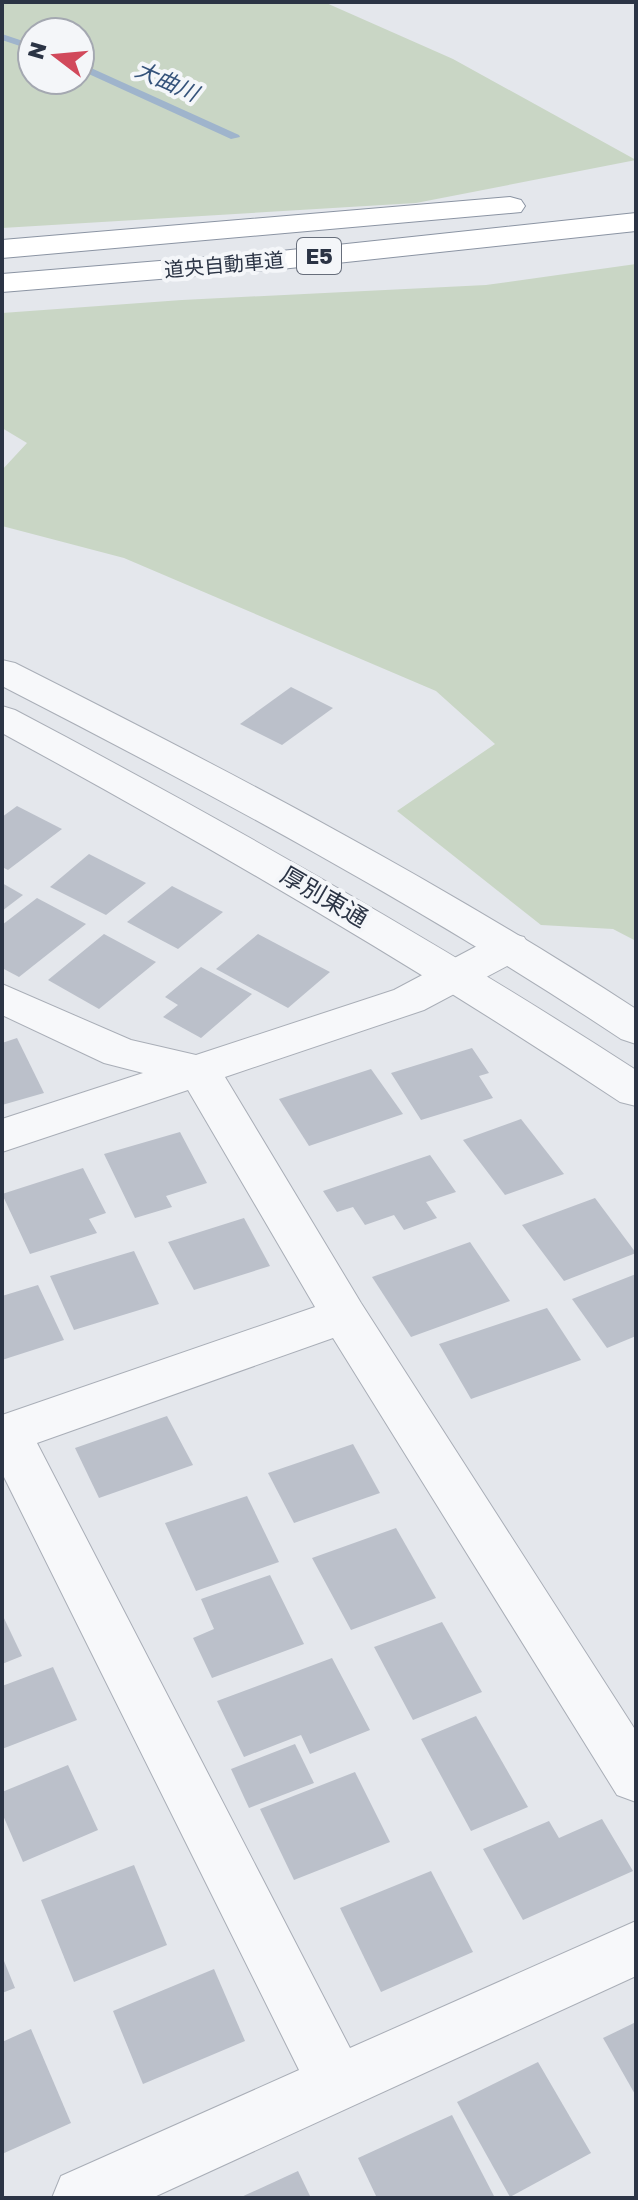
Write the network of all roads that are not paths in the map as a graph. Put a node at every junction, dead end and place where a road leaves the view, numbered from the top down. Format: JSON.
{"nodes":[{"id":1,"x":636,"y":195,"type":"edge"},
{"id":2,"x":636,"y":222,"type":"edge"},
{"id":3,"x":2,"y":249,"type":"edge"},
{"id":4,"x":2,"y":283,"type":"edge"},
{"id":5,"x":2,"y":671,"type":"edge"},
{"id":6,"x":2,"y":718,"type":"edge"},
{"id":7,"x":509,"y":947,"type":"junction"},
{"id":8,"x":459,"y":975,"type":"junction"},
{"id":9,"x":2,"y":998,"type":"edge"},
{"id":10,"x":636,"y":1029,"type":"edge"},
{"id":11,"x":199,"y":1071,"type":"junction"},
{"id":12,"x":636,"y":1091,"type":"edge"},
{"id":13,"x":2,"y":1136,"type":"edge"},
{"id":14,"x":344,"y":1316,"type":"junction"},
{"id":15,"x":4,"y":1434,"type":"edge"},
{"id":16,"x":636,"y":1778,"type":"edge"},
{"id":17,"x":636,"y":1948,"type":"edge"},
{"id":18,"x":336,"y":2082,"type":"junction"},
{"id":19,"x":83,"y":2198,"type":"edge"}],
"edges":[{"from":1,"to":3,"type":"highway","name":"道央自動車道","number":"E5"},
{"from":2,"to":4,"type":"highway","name":"道央自動車道","number":"E5"},
{"from":5,"to":7,"type":"street","name":"厚別東通"},
{"from":6,"to":8,"type":"street","name":"厚別東通"},
{"from":7,"to":8,"type":"street"},
{"from":7,"to":10,"type":"street","name":"厚別東通"},
{"from":8,"to":11,"type":"street"},
{"from":8,"to":12,"type":"street","name":"厚別東通"},
{"from":9,"to":11,"type":"street"},
{"from":11,"to":13,"type":"street"},
{"from":11,"to":14,"type":"street"},
{"from":14,"to":15,"type":"street"},
{"from":14,"to":16,"type":"street"},
{"from":15,"to":18,"type":"street"},
{"from":17,"to":18,"type":"street"},
{"from":18,"to":19,"type":"street"}]}
